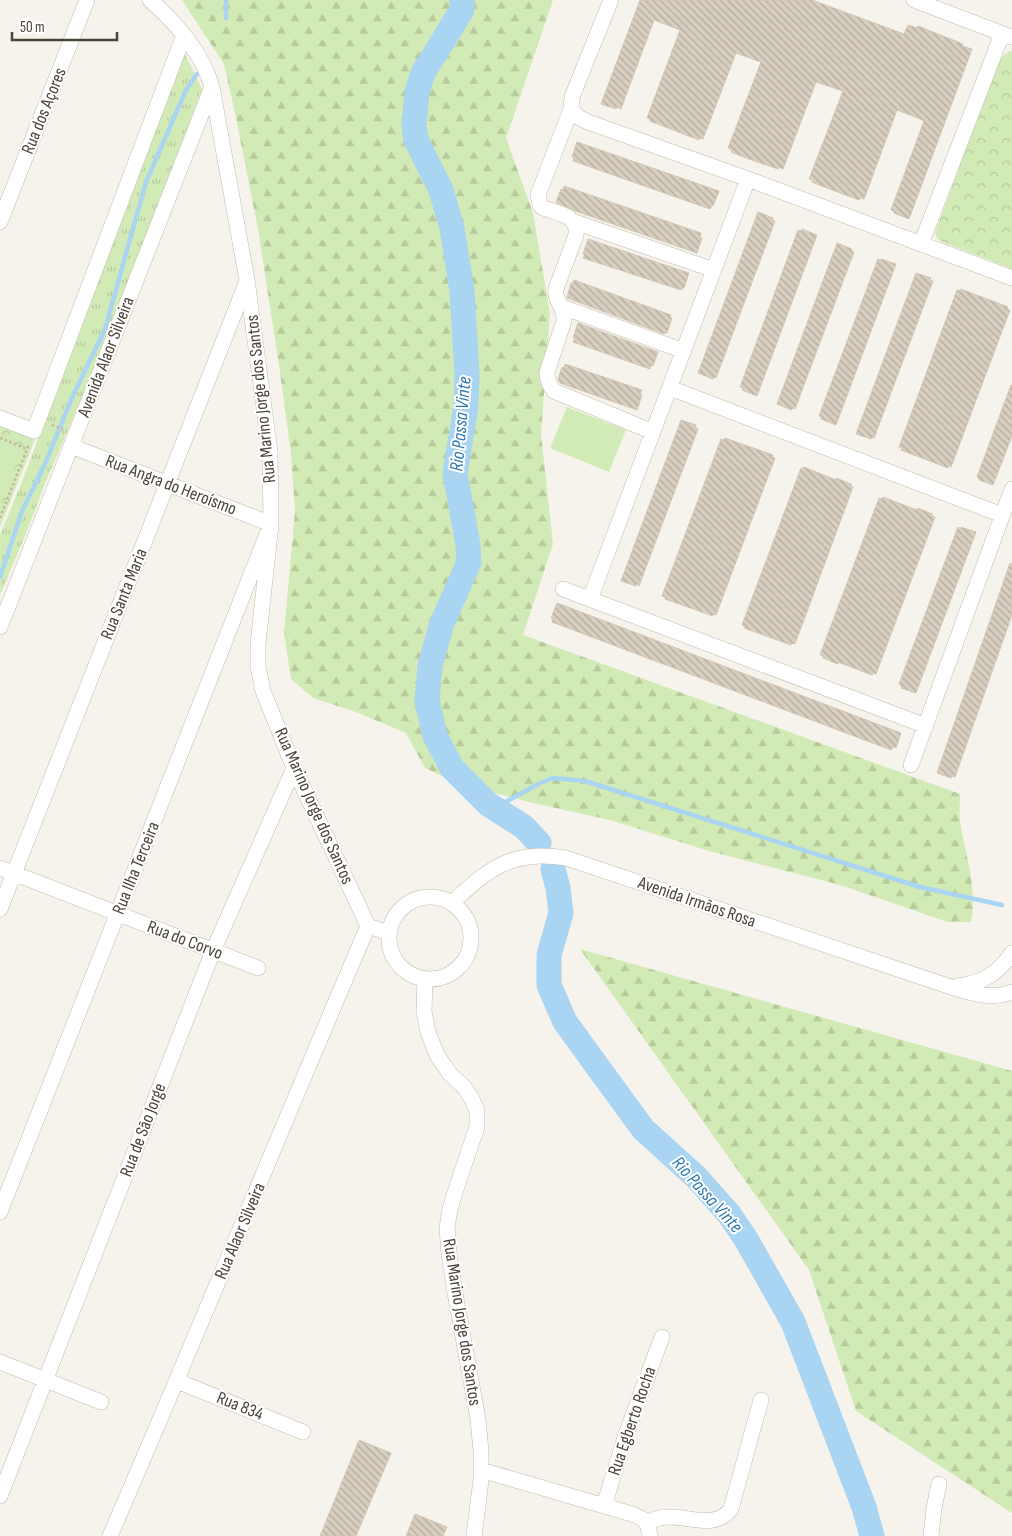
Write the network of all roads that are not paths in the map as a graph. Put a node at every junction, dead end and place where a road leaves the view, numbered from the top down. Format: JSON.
{"nodes":[{"id":1,"x":88,"y":0,"type":"edge"},
{"id":2,"x":150,"y":0,"type":"edge"},
{"id":3,"x":610,"y":0,"type":"edge"},
{"id":4,"x":914,"y":0,"type":"edge"},
{"id":5,"x":184,"y":35,"type":"junction"},
{"id":6,"x":1007,"y":36,"type":"edge"},
{"id":7,"x":212,"y":87,"type":"junction"},
{"id":8,"x":571,"y":109,"type":"junction"},
{"id":9,"x":748,"y":179,"type":"junction"},
{"id":10,"x":0,"y":222,"type":"edge"},
{"id":11,"x":575,"y":222,"type":"junction"},
{"id":12,"x":921,"y":244,"type":"junction"},
{"id":13,"x":714,"y":270,"type":"junction"},
{"id":14,"x":1012,"y":278,"type":"edge"},
{"id":15,"x":247,"y":280,"type":"junction"},
{"id":16,"x":562,"y":307,"type":"junction"},
{"id":17,"x":684,"y":351,"type":"junction"},
{"id":18,"x":670,"y":388,"type":"junction"},
{"id":19,"x":0,"y":418,"type":"edge"},
{"id":20,"x":653,"y":432,"type":"junction"},
{"id":21,"x":74,"y":440,"type":"junction"},
{"id":22,"x":167,"y":484,"type":"junction"},
{"id":23,"x":1012,"y":489,"type":"edge"},
{"id":24,"x":1002,"y":515,"type":"junction"},
{"id":25,"x":271,"y":524,"type":"junction"},
{"id":26,"x":562,"y":588,"type":"dead end"},
{"id":27,"x":590,"y":599,"type":"junction"},
{"id":28,"x":0,"y":627,"type":"edge"},
{"id":29,"x":926,"y":726,"type":"junction"},
{"id":30,"x":911,"y":765,"type":"dead end"},
{"id":31,"x":294,"y":768,"type":"junction"},
{"id":32,"x":7,"y":871,"type":"edge"},
{"id":33,"x":452,"y":903,"type":"junction"},
{"id":34,"x":0,"y":909,"type":"edge"},
{"id":35,"x":118,"y":914,"type":"junction"},
{"id":36,"x":368,"y":926,"type":"junction"},
{"id":37,"x":389,"y":933,"type":"junction"},
{"id":38,"x":214,"y":951,"type":"junction"},
{"id":39,"x":1012,"y":953,"type":"edge"},
{"id":40,"x":258,"y":968,"type":"dead end"},
{"id":41,"x":425,"y":978,"type":"junction"},
{"id":42,"x":951,"y":987,"type":"junction"},
{"id":43,"x":1012,"y":992,"type":"edge"},
{"id":44,"x":0,"y":1212,"type":"edge"},
{"id":45,"x":662,"y":1337,"type":"dead end"},
{"id":46,"x":0,"y":1362,"type":"edge"},
{"id":47,"x":46,"y":1380,"type":"junction"},
{"id":48,"x":178,"y":1381,"type":"junction"},
{"id":49,"x":761,"y":1400,"type":"dead end"},
{"id":50,"x":101,"y":1402,"type":"dead end"},
{"id":51,"x":304,"y":1432,"type":"dead end"},
{"id":52,"x":481,"y":1470,"type":"junction"},
{"id":53,"x":939,"y":1484,"type":"dead end"},
{"id":54,"x":0,"y":1496,"type":"edge"},
{"id":55,"x":604,"y":1506,"type":"junction"},
{"id":56,"x":649,"y":1529,"type":"edge"},
{"id":57,"x":110,"y":1536,"type":"edge"},
{"id":58,"x":474,"y":1536,"type":"edge"},
{"id":59,"x":931,"y":1536,"type":"edge"}],
"edges":[{"from":1,"to":10,"type":"street","name":"Rua dos Açores"},
{"from":2,"to":5,"type":"street","name":"Rua Marino Jorge dos Santos"},
{"from":3,"to":8,"type":"street"},
{"from":4,"to":6,"type":"street"},
{"from":5,"to":7,"type":"street","name":"Rua Marino Jorge dos Santos"},
{"from":5,"to":19,"type":"street"},
{"from":6,"to":12,"type":"street"},
{"from":7,"to":15,"type":"street","name":"Rua Marino Jorge dos Santos"},
{"from":7,"to":21,"type":"street","name":"Avenida Alaor Silveira"},
{"from":8,"to":9,"type":"street"},
{"from":8,"to":11,"type":"street"},
{"from":9,"to":12,"type":"street"},
{"from":9,"to":13,"type":"street"},
{"from":11,"to":13,"type":"street"},
{"from":11,"to":16,"type":"street"},
{"from":12,"to":14,"type":"street"},
{"from":13,"to":17,"type":"street"},
{"from":15,"to":22,"type":"street","name":"Rua Santa Maria"},
{"from":15,"to":25,"type":"street","name":"Rua Marino Jorge dos Santos"},
{"from":16,"to":17,"type":"street"},
{"from":16,"to":20,"type":"street"},
{"from":17,"to":18,"type":"street"},
{"from":18,"to":20,"type":"street"},
{"from":18,"to":24,"type":"street"},
{"from":20,"to":27,"type":"street"},
{"from":21,"to":22,"type":"street","name":"Rua Angra do Heroísmo"},
{"from":21,"to":28,"type":"street","name":"Avenida Alaor Silveira"},
{"from":22,"to":25,"type":"street","name":"Rua Angra do Heroísmo"},
{"from":22,"to":32,"type":"street","name":"Rua Santa Maria"},
{"from":23,"to":24,"type":"street"},
{"from":24,"to":29,"type":"street"},
{"from":25,"to":31,"type":"street","name":"Rua Marino Jorge dos Santos"},
{"from":25,"to":35,"type":"street","name":"Rua Ilha Terceira"},
{"from":26,"to":27,"type":"street"},
{"from":27,"to":29,"type":"street"},
{"from":29,"to":30,"type":"street"},
{"from":31,"to":36,"type":"street","name":"Rua Marino Jorge dos Santos"},
{"from":31,"to":38,"type":"street","name":"Rua de São Jorge"},
{"from":32,"to":34,"type":"street","name":"Rua Santa Maria"},
{"from":32,"to":35,"type":"street","name":"Rua do Corvo"},
{"from":33,"to":37,"type":"street"},
{"from":33,"to":41,"type":"street"},
{"from":33,"to":42,"type":"street","name":"Avenida Irmãos Rosa"},
{"from":35,"to":38,"type":"street","name":"Rua do Corvo"},
{"from":35,"to":44,"type":"street","name":"Rua Ilha Terceira"},
{"from":36,"to":37,"type":"street"},
{"from":36,"to":48,"type":"street","name":"Rua Alaor Silveira"},
{"from":37,"to":41,"type":"street"},
{"from":38,"to":40,"type":"street","name":"Rua do Corvo"},
{"from":38,"to":47,"type":"street","name":"Rua de São Jorge"},
{"from":39,"to":42,"type":"street"},
{"from":41,"to":52,"type":"street","name":"Rua Marino Jorge dos Santos"},
{"from":42,"to":43,"type":"street","name":"Avenida Irmãos Rosa"},
{"from":45,"to":55,"type":"street","name":"Rua Egberto Rocha"},
{"from":46,"to":47,"type":"street"},
{"from":47,"to":50,"type":"street"},
{"from":47,"to":54,"type":"street","name":"Rua de São Jorge"},
{"from":48,"to":51,"type":"street","name":"Rua 834"},
{"from":48,"to":57,"type":"street","name":"Rua Alaor Silveira"},
{"from":49,"to":56,"type":"street"},
{"from":52,"to":55,"type":"street"},
{"from":52,"to":58,"type":"street","name":"Rua Marino Jorge dos Santos"},
{"from":53,"to":59,"type":"street"},
{"from":55,"to":56,"type":"street"}]}
